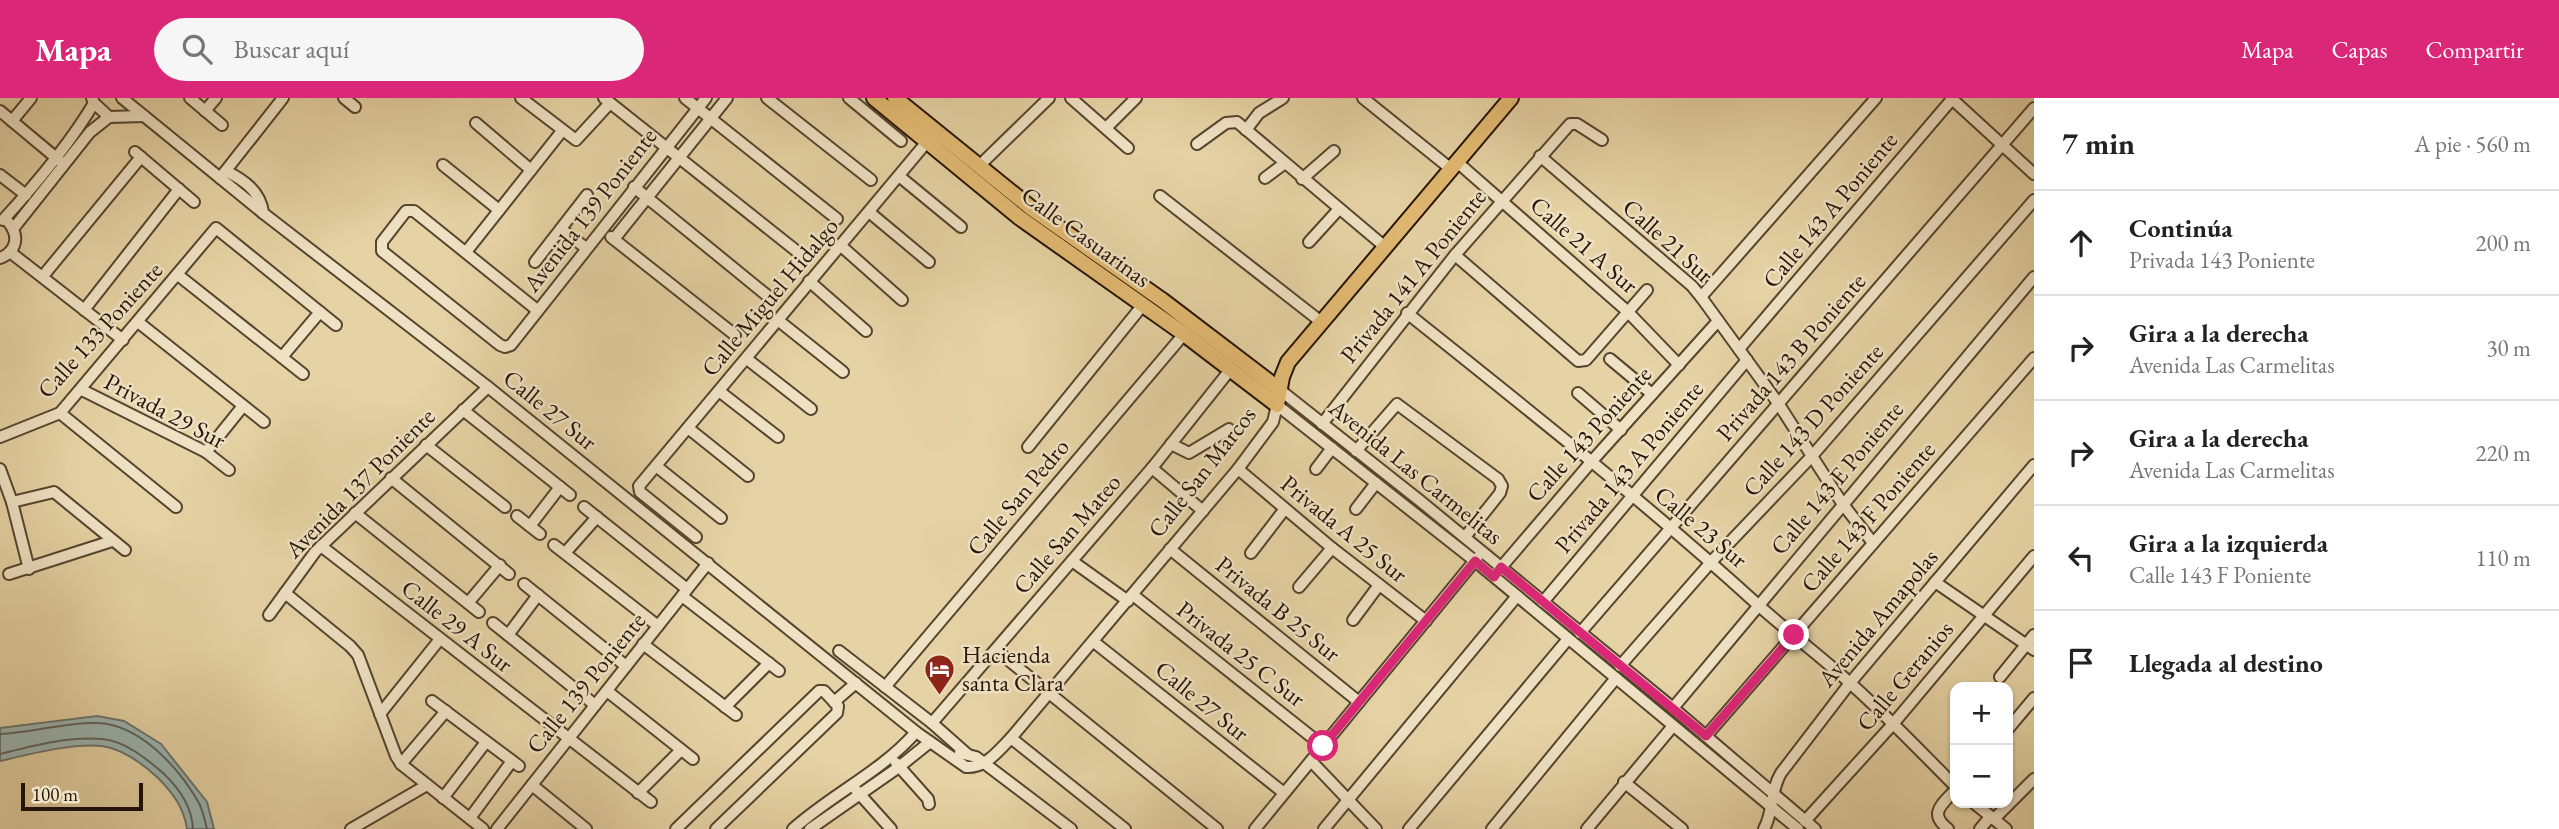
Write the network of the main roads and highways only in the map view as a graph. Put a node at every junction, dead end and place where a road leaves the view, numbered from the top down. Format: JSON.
{"nodes":[{"id":1,"x":874,"y":98,"type":"edge"},
{"id":2,"x":895,"y":98,"type":"edge"},
{"id":3,"x":1511,"y":98,"type":"edge"},
{"id":4,"x":931,"y":137,"type":"junction"},
{"id":5,"x":1278,"y":398,"type":"junction"}],
"edges":[{"from":1,"to":4,"type":"main road","name":"Calle Casuarinas"},
{"from":2,"to":4,"type":"main road","name":"Calle Casuarinas"},
{"from":3,"to":5,"type":"main road","name":"Calle San Marcos"},
{"from":4,"to":5,"type":"main road","name":"Calle Casuarinas"},
{"from":4,"to":5,"type":"main road","name":"Calle Casuarinas"}]}
